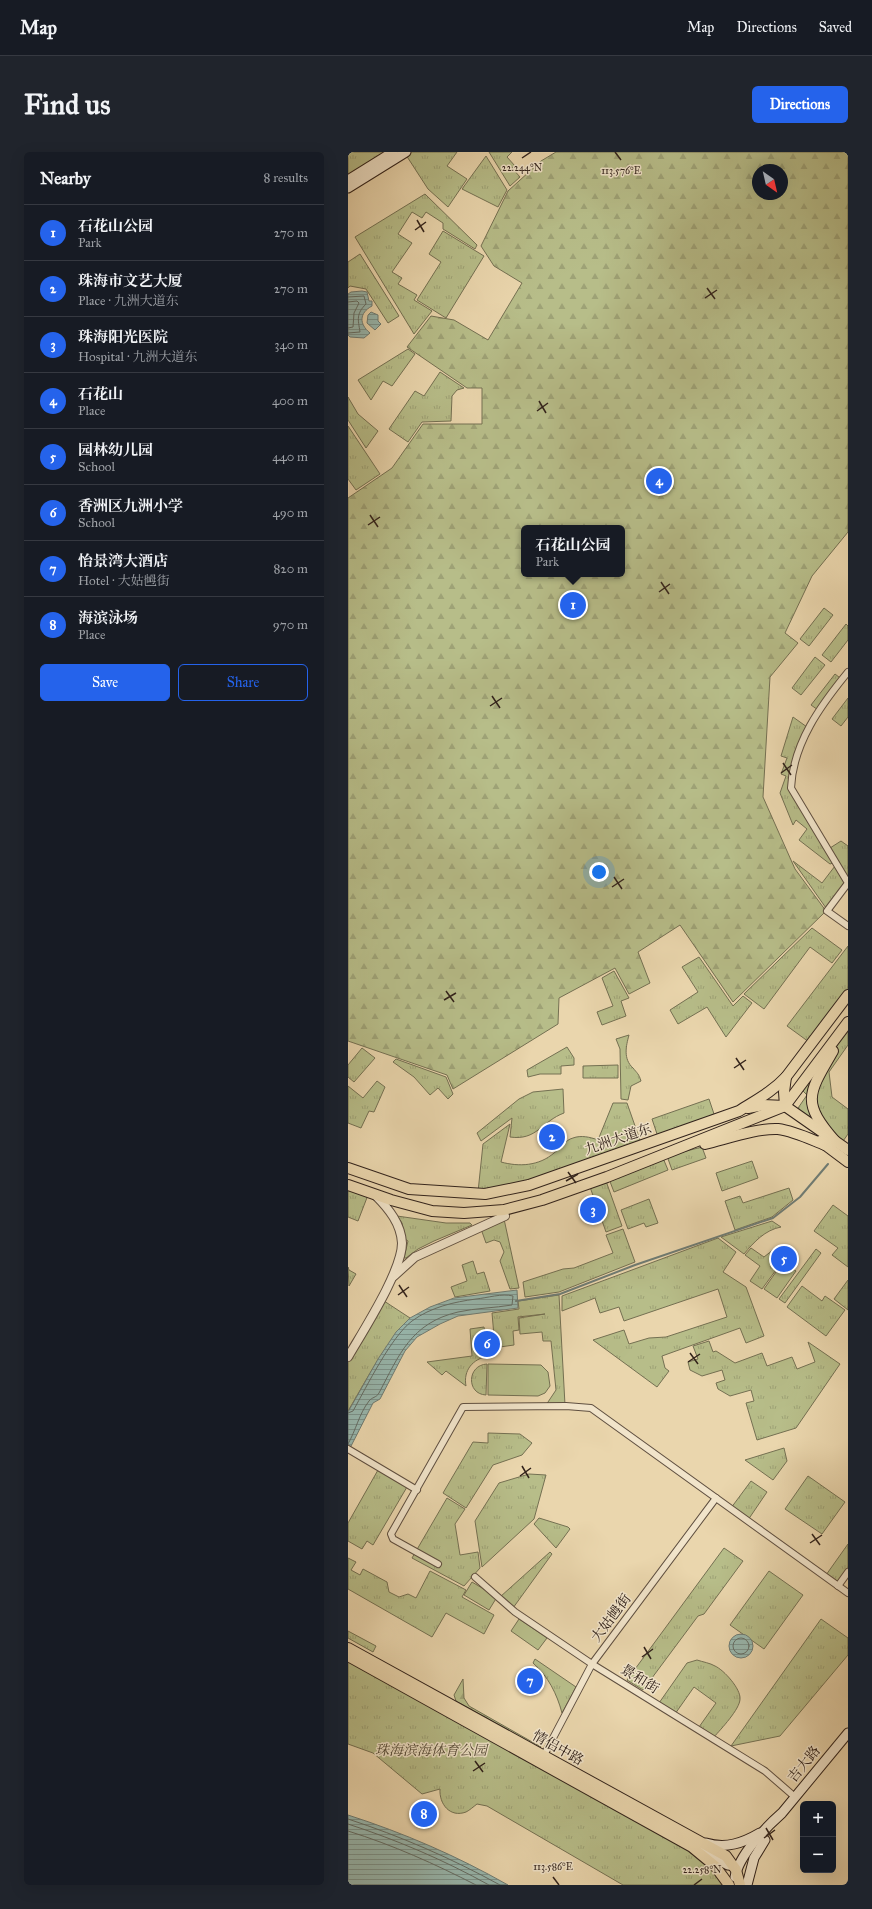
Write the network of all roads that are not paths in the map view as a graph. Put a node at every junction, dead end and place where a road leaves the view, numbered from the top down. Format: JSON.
{"nodes":[{"id":1,"x":393,"y":152,"type":"edge"},
{"id":2,"x":406,"y":152,"type":"edge"},
{"id":3,"x":348,"y":180,"type":"edge"},
{"id":4,"x":348,"y":188,"type":"edge"},
{"id":5,"x":848,"y":672,"type":"edge"},
{"id":6,"x":848,"y":926,"type":"edge"},
{"id":7,"x":848,"y":995,"type":"edge"},
{"id":8,"x":848,"y":1023,"type":"edge"},
{"id":9,"x":786,"y":1077,"type":"junction"},
{"id":10,"x":784,"y":1106,"type":"junction"},
{"id":11,"x":739,"y":1111,"type":"junction"},
{"id":12,"x":835,"y":1141,"type":"junction"},
{"id":13,"x":825,"y":1145,"type":"junction"},
{"id":14,"x":848,"y":1150,"type":"edge"},
{"id":15,"x":664,"y":1154,"type":"junction"},
{"id":16,"x":848,"y":1162,"type":"edge"},
{"id":17,"x":348,"y":1168,"type":"edge"},
{"id":18,"x":348,"y":1185,"type":"edge"},
{"id":19,"x":376,"y":1196,"type":"junction"},
{"id":20,"x":505,"y":1216,"type":"dead end"},
{"id":21,"x":393,"y":1276,"type":"junction"},
{"id":22,"x":348,"y":1357,"type":"edge"},
{"id":23,"x":350,"y":1451,"type":"edge"},
{"id":24,"x":416,"y":1490,"type":"junction"},
{"id":25,"x":716,"y":1498,"type":"junction"},
{"id":26,"x":438,"y":1564,"type":"dead end"},
{"id":27,"x":848,"y":1572,"type":"edge"},
{"id":28,"x":475,"y":1577,"type":"dead end"},
{"id":29,"x":838,"y":1586,"type":"junction"},
{"id":30,"x":848,"y":1593,"type":"edge"},
{"id":31,"x":348,"y":1648,"type":"edge"},
{"id":32,"x":348,"y":1656,"type":"edge"},
{"id":33,"x":592,"y":1664,"type":"junction"},
{"id":34,"x":848,"y":1733,"type":"edge"},
{"id":35,"x":542,"y":1759,"type":"junction"},
{"id":36,"x":795,"y":1797,"type":"junction"},
{"id":37,"x":765,"y":1835,"type":"junction"},
{"id":38,"x":694,"y":1844,"type":"junction"},
{"id":39,"x":737,"y":1867,"type":"junction"},
{"id":40,"x":729,"y":1885,"type":"edge"},
{"id":41,"x":735,"y":1885,"type":"edge"},
{"id":42,"x":740,"y":1885,"type":"edge"},
{"id":43,"x":747,"y":1885,"type":"edge"}],
"edges":[{"from":1,"to":3,"type":"main road"},
{"from":2,"to":4,"type":"main road"},
{"from":5,"to":6,"type":"street"},
{"from":7,"to":9,"type":"main road","name":"九洲大道东"},
{"from":8,"to":10,"type":"main road"},
{"from":8,"to":12,"type":"main road"},
{"from":9,"to":10,"type":"main road"},
{"from":9,"to":11,"type":"main road","name":"九洲大道东"},
{"from":10,"to":11,"type":"main road"},
{"from":10,"to":12,"type":"main road"},
{"from":10,"to":13,"type":"main road"},
{"from":10,"to":15,"type":"main road"},
{"from":11,"to":17,"type":"main road","name":"九洲大道东"},
{"from":12,"to":14,"type":"main road"},
{"from":13,"to":15,"type":"main road"},
{"from":13,"to":16,"type":"main road"},
{"from":15,"to":19,"type":"main road"},
{"from":18,"to":19,"type":"main road"},
{"from":19,"to":21,"type":"street"},
{"from":20,"to":21,"type":"street"},
{"from":21,"to":22,"type":"street"},
{"from":23,"to":24,"type":"street"},
{"from":24,"to":25,"type":"street"},
{"from":24,"to":26,"type":"street"},
{"from":25,"to":29,"type":"street"},
{"from":25,"to":33,"type":"street","name":"大姑乸街"},
{"from":27,"to":29,"type":"street"},
{"from":28,"to":33,"type":"street","name":"景和街"},
{"from":29,"to":30,"type":"street"},
{"from":31,"to":35,"type":"main road","name":"情侣中路"},
{"from":32,"to":35,"type":"main road","name":"情侣中路"},
{"from":33,"to":35,"type":"street","name":"大姑乸街"},
{"from":33,"to":36,"type":"street","name":"景和街"},
{"from":34,"to":36,"type":"main road","name":"吉大路"},
{"from":35,"to":38,"type":"main road","name":"情侣中路"},
{"from":36,"to":37,"type":"main road","name":"吉大路"},
{"from":37,"to":38,"type":"main road"},
{"from":37,"to":39,"type":"main road"},
{"from":37,"to":43,"type":"main road"},
{"from":38,"to":39,"type":"main road","name":"情侣中路"},
{"from":38,"to":40,"type":"main road"},
{"from":39,"to":41,"type":"main road"},
{"from":39,"to":42,"type":"main road"}]}
